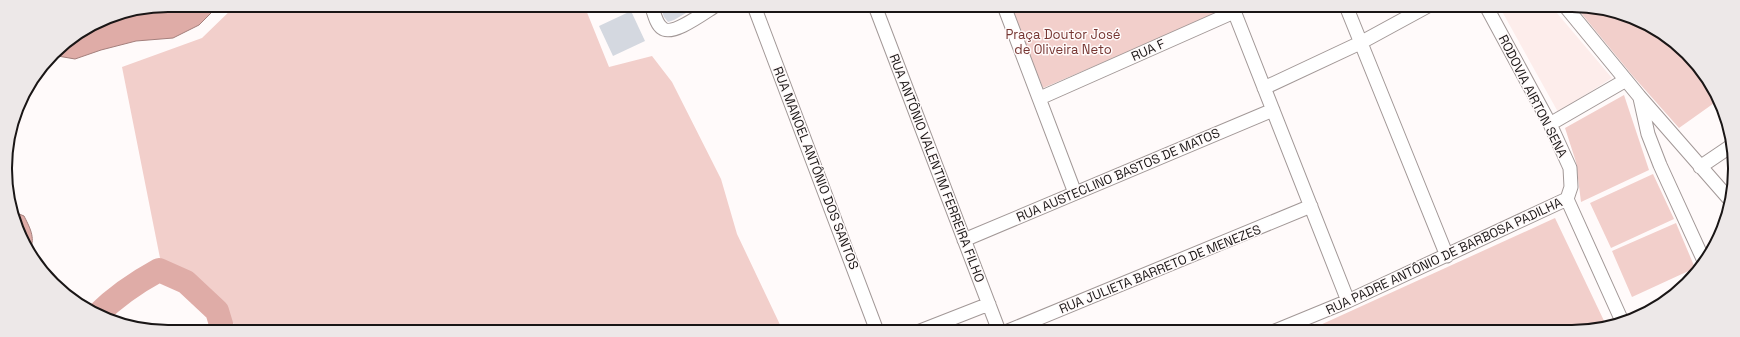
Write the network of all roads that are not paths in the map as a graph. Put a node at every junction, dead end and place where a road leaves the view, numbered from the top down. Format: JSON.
{"nodes":[{"id":1,"x":654,"y":12,"type":"edge"},
{"id":2,"x":704,"y":12,"type":"edge"},
{"id":3,"x":756,"y":12,"type":"edge"},
{"id":4,"x":876,"y":12,"type":"edge"},
{"id":5,"x":1006,"y":12,"type":"edge"},
{"id":6,"x":1226,"y":12,"type":"edge"},
{"id":7,"x":1234,"y":12,"type":"edge"},
{"id":8,"x":1348,"y":12,"type":"edge"},
{"id":9,"x":1417,"y":12,"type":"edge"},
{"id":10,"x":1489,"y":12,"type":"edge"},
{"id":11,"x":1570,"y":12,"type":"edge"},
{"id":12,"x":1360,"y":43,"type":"junction"},
{"id":13,"x":1626,"y":80,"type":"junction"},
{"id":14,"x":1264,"y":88,"type":"junction"},
{"id":15,"x":1639,"y":96,"type":"junction"},
{"id":16,"x":1040,"y":98,"type":"junction"},
{"id":17,"x":1273,"y":110,"type":"junction"},
{"id":18,"x":1550,"y":124,"type":"junction"},
{"id":19,"x":1727,"y":149,"type":"edge"},
{"id":20,"x":1700,"y":167,"type":"junction"},
{"id":21,"x":1075,"y":193,"type":"junction"},
{"id":22,"x":1726,"y":195,"type":"edge"},
{"id":23,"x":1567,"y":198,"type":"junction"},
{"id":24,"x":1311,"y":206,"type":"junction"},
{"id":25,"x":964,"y":240,"type":"junction"},
{"id":26,"x":1446,"y":256,"type":"junction"},
{"id":27,"x":1702,"y":256,"type":"edge"},
{"id":28,"x":1348,"y":301,"type":"junction"},
{"id":29,"x":988,"y":304,"type":"junction"},
{"id":30,"x":1620,"y":317,"type":"edge"},
{"id":31,"x":875,"y":325,"type":"edge"},
{"id":32,"x":935,"y":325,"type":"edge"},
{"id":33,"x":997,"y":325,"type":"edge"},
{"id":34,"x":1023,"y":325,"type":"edge"},
{"id":35,"x":1290,"y":325,"type":"edge"}],
"edges":[{"from":1,"to":2,"type":"street"},
{"from":3,"to":31,"type":"street","name":"RUA MANOEL ANTÔNIO DOS SANTOS"},
{"from":4,"to":25,"type":"street","name":"RUA ANTÔNIO VALENTIM FERREIRA FILHO"},
{"from":5,"to":16,"type":"street"},
{"from":6,"to":16,"type":"street","name":"RUA F"},
{"from":7,"to":14,"type":"street"},
{"from":8,"to":12,"type":"street"},
{"from":9,"to":12,"type":"street"},
{"from":10,"to":18,"type":"street","name":"RODOVIA AIRTON SENA"},
{"from":11,"to":13,"type":"street"},
{"from":12,"to":14,"type":"street"},
{"from":12,"to":26,"type":"street"},
{"from":13,"to":15,"type":"street"},
{"from":13,"to":18,"type":"street"},
{"from":14,"to":17,"type":"street"},
{"from":15,"to":20,"type":"street"},
{"from":15,"to":27,"type":"street"},
{"from":16,"to":21,"type":"street"},
{"from":17,"to":21,"type":"street","name":"RUA AUSTECLINO BASTOS DE MATOS"},
{"from":17,"to":24,"type":"street"},
{"from":18,"to":23,"type":"street","name":"RODOVIA AIRTON SENA"},
{"from":19,"to":20,"type":"street"},
{"from":20,"to":22,"type":"street"},
{"from":21,"to":25,"type":"street","name":"RUA AUSTECLINO BASTOS DE MATOS"},
{"from":23,"to":26,"type":"street","name":"RUA PADRE ANTÔNIO DE BARBOSA PADILHA"},
{"from":23,"to":30,"type":"street"},
{"from":24,"to":28,"type":"street"},
{"from":24,"to":34,"type":"street","name":"RUA JULIETA BARRETO DE MENEZES"},
{"from":25,"to":29,"type":"street","name":"RUA ANTÔNIO VALENTIM FERREIRA FILHO"},
{"from":26,"to":28,"type":"street","name":"RUA PADRE ANTÔNIO DE BARBOSA PADILHA"},
{"from":28,"to":35,"type":"street","name":"RUA PADRE ANTÔNIO DE BARBOSA PADILHA"},
{"from":29,"to":32,"type":"street"},
{"from":29,"to":33,"type":"street","name":"RUA ANTÔNIO VALENTIM FERREIRA FILHO"}]}
